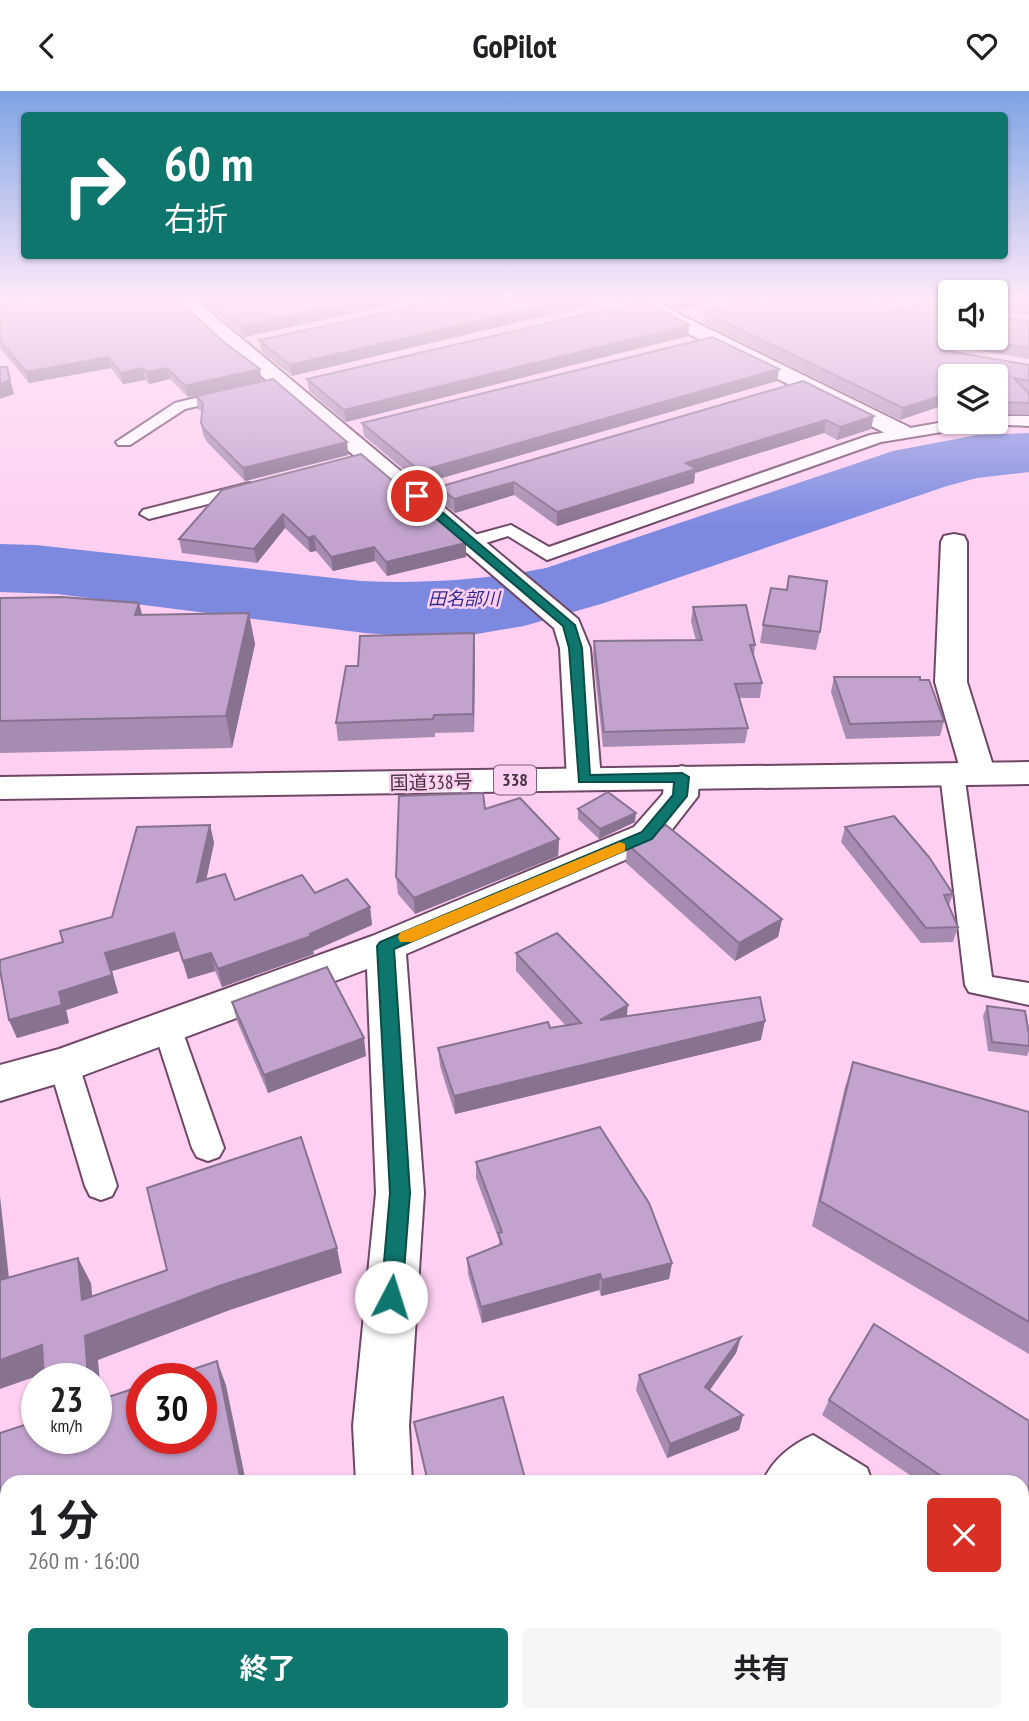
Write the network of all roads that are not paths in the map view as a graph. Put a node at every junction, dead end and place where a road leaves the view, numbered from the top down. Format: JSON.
{"nodes":[{"id":1,"x":269,"y":374,"type":"edge"},
{"id":2,"x":788,"y":374,"type":"edge"},
{"id":3,"x":313,"y":380,"type":"edge"},
{"id":4,"x":805,"y":383,"type":"junction"},
{"id":5,"x":283,"y":385,"type":"junction"},
{"id":6,"x":765,"y":394,"type":"edge"},
{"id":7,"x":1008,"y":421,"type":"edge"},
{"id":8,"x":1029,"y":421,"type":"edge"},
{"id":9,"x":367,"y":426,"type":"edge"},
{"id":10,"x":938,"y":428,"type":"edge"},
{"id":11,"x":901,"y":432,"type":"junction"},
{"id":12,"x":340,"y":433,"type":"junction"},
{"id":13,"x":124,"y":442,"type":"dead end"},
{"id":14,"x":370,"y":457,"type":"junction"},
{"id":15,"x":344,"y":464,"type":"edge"},
{"id":16,"x":266,"y":484,"type":"edge"},
{"id":17,"x":444,"y":489,"type":"edge"},
{"id":18,"x":417,"y":496,"type":"junction"},
{"id":19,"x":149,"y":514,"type":"dead end"},
{"id":20,"x":954,"y":542,"type":"dead end"},
{"id":21,"x":478,"y":547,"type":"junction"},
{"id":22,"x":965,"y":772,"type":"junction"},
{"id":23,"x":1029,"y":773,"type":"edge"},
{"id":24,"x":682,"y":777,"type":"junction"},
{"id":25,"x":584,"y":779,"type":"junction"},
{"id":26,"x":0,"y":788,"type":"edge"},
{"id":27,"x":386,"y":946,"type":"junction"},
{"id":28,"x":1029,"y":994,"type":"edge"},
{"id":29,"x":167,"y":1027,"type":"junction"},
{"id":30,"x":64,"y":1065,"type":"junction"},
{"id":31,"x":0,"y":1083,"type":"edge"},
{"id":32,"x":208,"y":1148,"type":"dead end"},
{"id":33,"x":101,"y":1186,"type":"dead end"},
{"id":34,"x":384,"y":1475,"type":"edge"},
{"id":35,"x":790,"y":1475,"type":"edge"},
{"id":36,"x":843,"y":1475,"type":"edge"}],
"edges":[{"from":1,"to":5,"type":"main road"},
{"from":2,"to":4,"type":"main road"},
{"from":3,"to":5,"type":"main road"},
{"from":4,"to":6,"type":"main road"},
{"from":4,"to":11,"type":"main road"},
{"from":5,"to":12,"type":"main road"},
{"from":5,"to":13,"type":"lane"},
{"from":7,"to":8,"type":"lane"},
{"from":9,"to":12,"type":"main road"},
{"from":10,"to":11,"type":"lane"},
{"from":11,"to":21,"type":"lane"},
{"from":12,"to":14,"type":"main road"},
{"from":14,"to":15,"type":"lane"},
{"from":14,"to":18,"type":"main road"},
{"from":16,"to":19,"type":"lane"},
{"from":17,"to":18,"type":"main road"},
{"from":18,"to":21,"type":"main road"},
{"from":20,"to":22,"type":"main road"},
{"from":21,"to":25,"type":"main road"},
{"from":22,"to":23,"type":"main road","name":"国道338号","number":"338"},
{"from":22,"to":24,"type":"main road","name":"国道338号","number":"338"},
{"from":22,"to":28,"type":"lane"},
{"from":24,"to":25,"type":"main road","name":"国道338号","number":"338"},
{"from":24,"to":27,"type":"main road"},
{"from":25,"to":26,"type":"main road","name":"国道338号","number":"338"},
{"from":27,"to":29,"type":"main road"},
{"from":27,"to":34,"type":"main road"},
{"from":29,"to":30,"type":"main road"},
{"from":29,"to":32,"type":"lane"},
{"from":30,"to":31,"type":"main road"},
{"from":30,"to":33,"type":"lane"},
{"from":35,"to":36,"type":"lane"}]}
